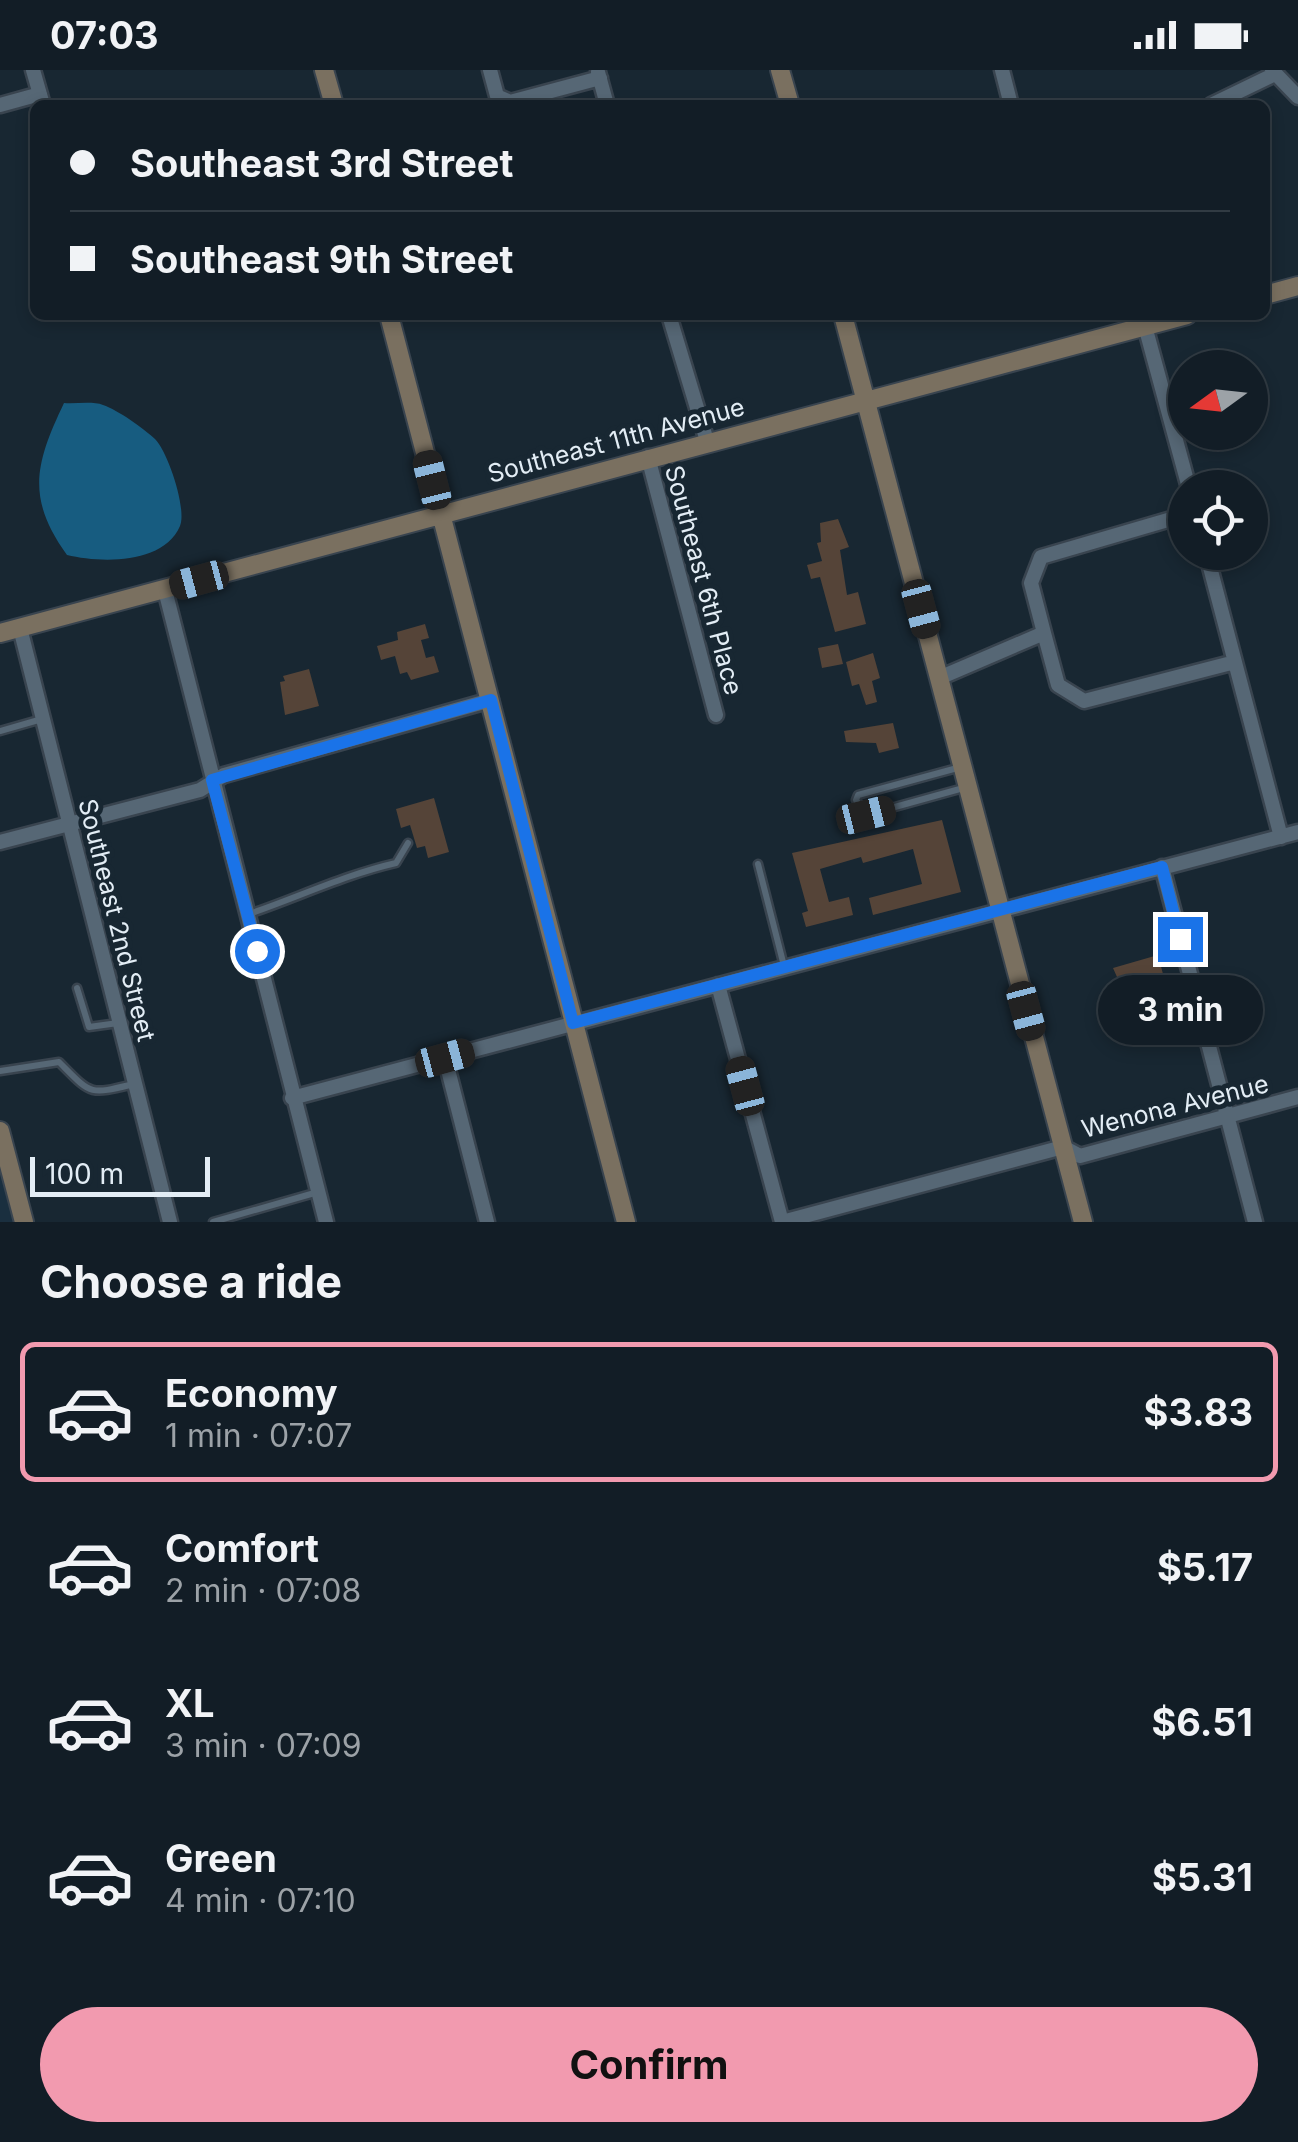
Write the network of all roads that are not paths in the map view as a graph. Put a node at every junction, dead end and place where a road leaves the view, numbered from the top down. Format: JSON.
{"nodes":[{"id":1,"x":34,"y":70,"type":"edge"},
{"id":2,"x":324,"y":70,"type":"edge"},
{"id":3,"x":490,"y":70,"type":"edge"},
{"id":4,"x":780,"y":70,"type":"edge"},
{"id":5,"x":1002,"y":70,"type":"edge"},
{"id":6,"x":1273,"y":73,"type":"edge"},
{"id":7,"x":599,"y":74,"type":"edge"},
{"id":8,"x":1298,"y":97,"type":"edge"},
{"id":9,"x":41,"y":100,"type":"edge"},
{"id":10,"x":333,"y":100,"type":"edge"},
{"id":11,"x":506,"y":100,"type":"edge"},
{"id":12,"x":516,"y":100,"type":"edge"},
{"id":13,"x":606,"y":100,"type":"edge"},
{"id":14,"x":789,"y":100,"type":"edge"},
{"id":15,"x":1010,"y":100,"type":"edge"},
{"id":16,"x":1221,"y":100,"type":"edge"},
{"id":17,"x":30,"y":101,"type":"edge"},
{"id":18,"x":0,"y":105,"type":"edge"},
{"id":19,"x":1298,"y":286,"type":"edge"},
{"id":20,"x":1270,"y":293,"type":"edge"},
{"id":21,"x":391,"y":320,"type":"edge"},
{"id":22,"x":671,"y":320,"type":"edge"},
{"id":23,"x":845,"y":320,"type":"edge"},
{"id":24,"x":1144,"y":320,"type":"edge"},
{"id":25,"x":866,"y":402,"type":"junction"},
{"id":26,"x":707,"y":441,"type":"junction"},
{"id":27,"x":648,"y":457,"type":"junction"},
{"id":28,"x":1184,"y":470,"type":"edge"},
{"id":29,"x":441,"y":513,"type":"junction"},
{"id":30,"x":1168,"y":521,"type":"edge"},
{"id":31,"x":1211,"y":570,"type":"edge"},
{"id":32,"x":164,"y":590,"type":"junction"},
{"id":33,"x":20,"y":628,"type":"junction"},
{"id":34,"x":0,"y":633,"type":"edge"},
{"id":35,"x":1044,"y":633,"type":"junction"},
{"id":36,"x":1235,"y":662,"type":"junction"},
{"id":37,"x":939,"y":678,"type":"junction"},
{"id":38,"x":491,"y":700,"type":"junction"},
{"id":39,"x":716,"y":716,"type":"dead end"},
{"id":40,"x":43,"y":719,"type":"junction"},
{"id":41,"x":0,"y":731,"type":"edge"},
{"id":42,"x":962,"y":767,"type":"junction"},
{"id":43,"x":212,"y":780,"type":"junction"},
{"id":44,"x":968,"y":787,"type":"junction"},
{"id":45,"x":70,"y":822,"type":"junction"},
{"id":46,"x":1298,"y":832,"type":"edge"},
{"id":47,"x":1281,"y":837,"type":"junction"},
{"id":48,"x":0,"y":842,"type":"edge"},
{"id":49,"x":408,"y":843,"type":"dead end"},
{"id":50,"x":758,"y":864,"type":"dead end"},
{"id":51,"x":1162,"y":867,"type":"junction"},
{"id":52,"x":999,"y":909,"type":"junction"},
{"id":53,"x":248,"y":915,"type":"junction"},
{"id":54,"x":784,"y":967,"type":"junction"},
{"id":55,"x":718,"y":985,"type":"junction"},
{"id":56,"x":77,"y":988,"type":"dead end"},
{"id":57,"x":120,"y":1022,"type":"junction"},
{"id":58,"x":573,"y":1023,"type":"junction"},
{"id":59,"x":445,"y":1058,"type":"junction"},
{"id":60,"x":0,"y":1070,"type":"edge"},
{"id":61,"x":135,"y":1084,"type":"junction"},
{"id":62,"x":1298,"y":1097,"type":"edge"},
{"id":63,"x":292,"y":1098,"type":"junction"},
{"id":64,"x":1227,"y":1118,"type":"junction"},
{"id":65,"x":0,"y":1131,"type":"edge"},
{"id":66,"x":1063,"y":1147,"type":"junction"},
{"id":67,"x":318,"y":1192,"type":"junction"},
{"id":68,"x":24,"y":1222,"type":"edge"},
{"id":69,"x":170,"y":1222,"type":"edge"},
{"id":70,"x":213,"y":1222,"type":"edge"},
{"id":71,"x":326,"y":1222,"type":"edge"},
{"id":72,"x":486,"y":1222,"type":"edge"},
{"id":73,"x":626,"y":1222,"type":"edge"},
{"id":74,"x":782,"y":1222,"type":"edge"},
{"id":75,"x":1082,"y":1222,"type":"edge"},
{"id":76,"x":1255,"y":1222,"type":"edge"}],
"edges":[{"from":1,"to":9,"type":"street"},
{"from":2,"to":10,"type":"street"},
{"from":3,"to":11,"type":"street"},
{"from":4,"to":14,"type":"street"},
{"from":5,"to":15,"type":"street"},
{"from":6,"to":8,"type":"street"},
{"from":6,"to":16,"type":"street"},
{"from":7,"to":12,"type":"street"},
{"from":7,"to":13,"type":"street"},
{"from":17,"to":18,"type":"street"},
{"from":19,"to":20,"type":"street"},
{"from":21,"to":29,"type":"street"},
{"from":22,"to":26,"type":"street"},
{"from":23,"to":25,"type":"street"},
{"from":24,"to":25,"type":"street","name":"Southeast 11th Avenue"},
{"from":24,"to":28,"type":"street"},
{"from":25,"to":26,"type":"street","name":"Southeast 11th Avenue"},
{"from":25,"to":37,"type":"street"},
{"from":26,"to":27,"type":"street","name":"Southeast 11th Avenue"},
{"from":27,"to":29,"type":"street","name":"Southeast 11th Avenue"},
{"from":27,"to":39,"type":"street","name":"Southeast 6th Place"},
{"from":29,"to":32,"type":"street","name":"Southeast 11th Avenue"},
{"from":29,"to":38,"type":"street"},
{"from":30,"to":35,"type":"street"},
{"from":31,"to":36,"type":"street"},
{"from":32,"to":33,"type":"street","name":"Southeast 11th Avenue"},
{"from":32,"to":43,"type":"street"},
{"from":33,"to":34,"type":"street","name":"Southeast 11th Avenue"},
{"from":33,"to":40,"type":"street","name":"Southeast 2nd Street"},
{"from":35,"to":36,"type":"street"},
{"from":35,"to":37,"type":"street"},
{"from":36,"to":47,"type":"street"},
{"from":37,"to":42,"type":"street"},
{"from":38,"to":43,"type":"street"},
{"from":38,"to":58,"type":"street"},
{"from":40,"to":41,"type":"lane"},
{"from":40,"to":45,"type":"street","name":"Southeast 2nd Street"},
{"from":42,"to":44,"type":"street"},
{"from":42,"to":44,"type":"lane"},
{"from":43,"to":45,"type":"street"},
{"from":43,"to":53,"type":"street"},
{"from":44,"to":52,"type":"street"},
{"from":45,"to":48,"type":"street"},
{"from":45,"to":57,"type":"street","name":"Southeast 2nd Street"},
{"from":46,"to":47,"type":"street"},
{"from":47,"to":51,"type":"street"},
{"from":49,"to":53,"type":"lane"},
{"from":50,"to":54,"type":"lane"},
{"from":51,"to":52,"type":"street"},
{"from":51,"to":64,"type":"street"},
{"from":52,"to":54,"type":"street"},
{"from":52,"to":66,"type":"street"},
{"from":53,"to":63,"type":"street"},
{"from":54,"to":55,"type":"street"},
{"from":55,"to":58,"type":"street"},
{"from":55,"to":74,"type":"street"},
{"from":56,"to":57,"type":"lane"},
{"from":57,"to":61,"type":"street","name":"Southeast 2nd Street"},
{"from":58,"to":59,"type":"street"},
{"from":58,"to":73,"type":"street"},
{"from":59,"to":63,"type":"street"},
{"from":59,"to":72,"type":"street"},
{"from":60,"to":61,"type":"lane"},
{"from":61,"to":69,"type":"street","name":"Southeast 2nd Street"},
{"from":62,"to":64,"type":"street","name":"Wenona Avenue"},
{"from":63,"to":67,"type":"street"},
{"from":64,"to":66,"type":"street","name":"Wenona Avenue"},
{"from":64,"to":76,"type":"street"},
{"from":65,"to":68,"type":"street"},
{"from":66,"to":74,"type":"street","name":"Wenona Avenue"},
{"from":66,"to":75,"type":"street"},
{"from":67,"to":70,"type":"lane"},
{"from":67,"to":71,"type":"street"}]}
